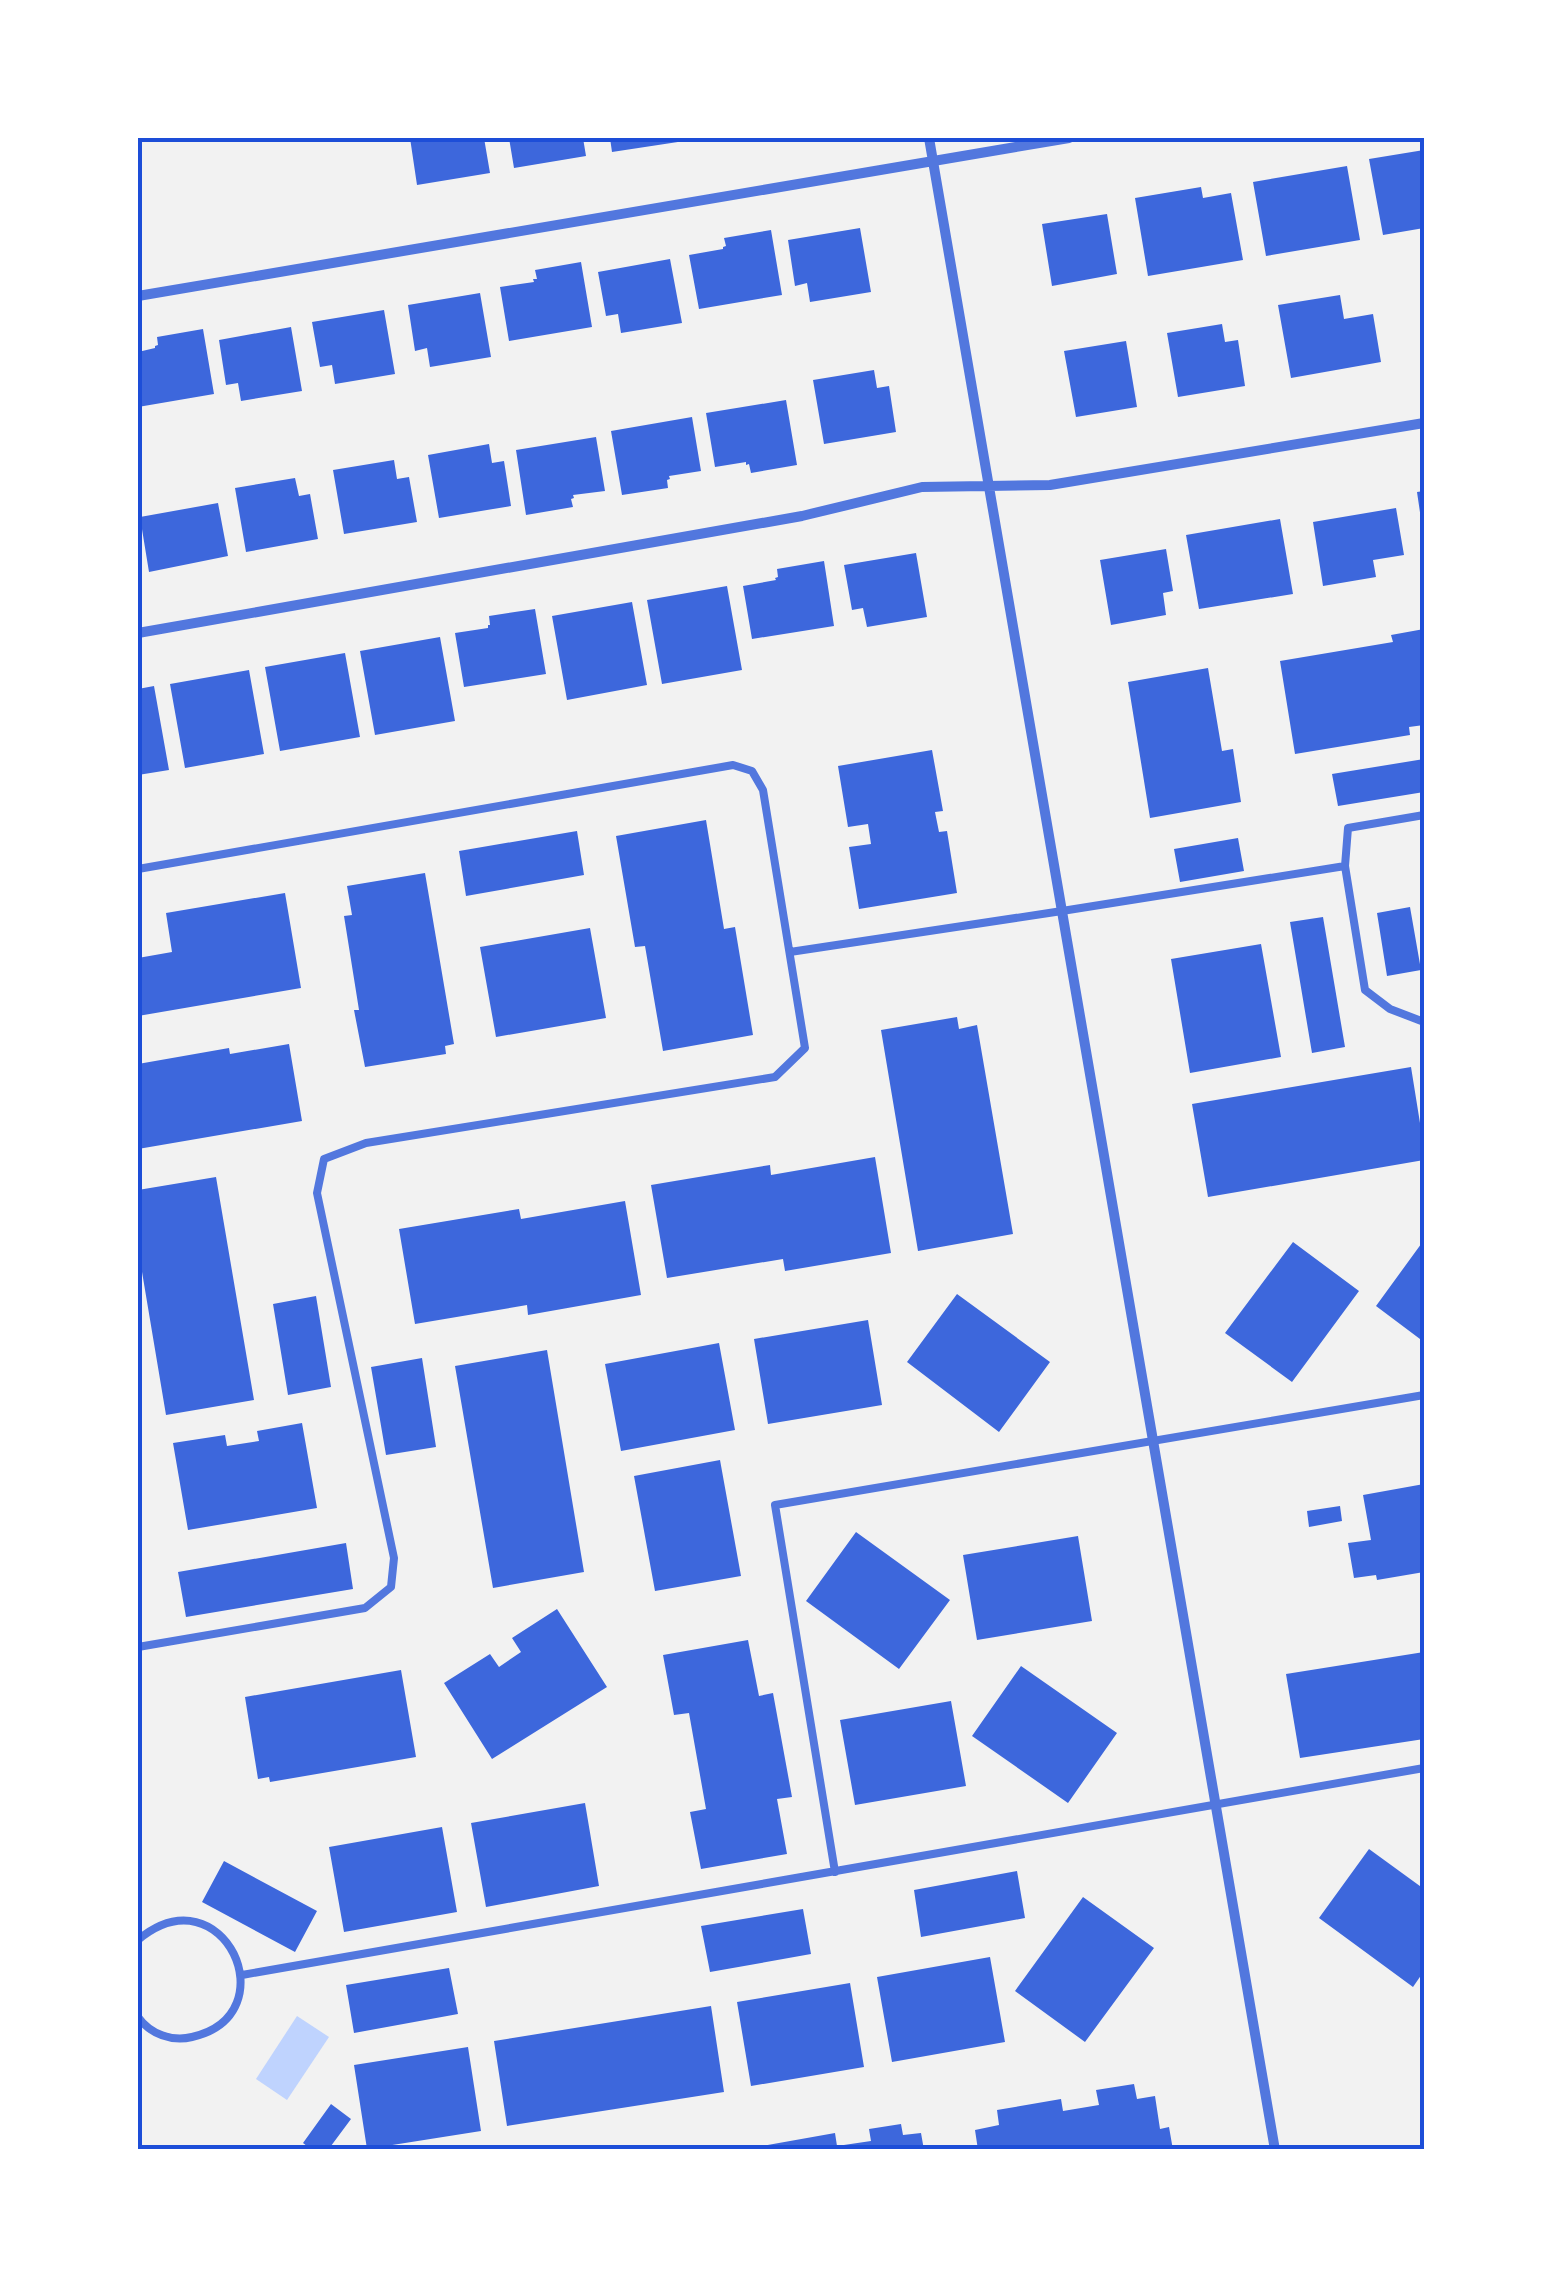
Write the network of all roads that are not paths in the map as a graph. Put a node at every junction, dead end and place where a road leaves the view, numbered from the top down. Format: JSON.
{"nodes":[{"id":1,"x":929,"y":138,"type":"edge"},
{"id":2,"x":1069,"y":138,"type":"edge"},
{"id":3,"x":933,"y":161,"type":"junction"},
{"id":4,"x":138,"y":296,"type":"edge"},
{"id":5,"x":1424,"y":424,"type":"edge"},
{"id":6,"x":989,"y":486,"type":"junction"},
{"id":7,"x":138,"y":633,"type":"edge"},
{"id":8,"x":1424,"y":814,"type":"edge"},
{"id":9,"x":1346,"y":866,"type":"junction"},
{"id":10,"x":138,"y":869,"type":"edge"},
{"id":11,"x":1062,"y":912,"type":"junction"},
{"id":12,"x":790,"y":952,"type":"junction"},
{"id":13,"x":1424,"y":1022,"type":"edge"},
{"id":14,"x":1424,"y":1395,"type":"edge"},
{"id":15,"x":1153,"y":1440,"type":"junction"},
{"id":16,"x":138,"y":1647,"type":"edge"},
{"id":17,"x":1424,"y":1768,"type":"edge"},
{"id":18,"x":1216,"y":1805,"type":"junction"},
{"id":19,"x":834,"y":1872,"type":"junction"},
{"id":20,"x":138,"y":1940,"type":"edge"},
{"id":21,"x":242,"y":1975,"type":"junction"},
{"id":22,"x":138,"y":2017,"type":"edge"},
{"id":23,"x":1275,"y":2150,"type":"edge"}],
"edges":[{"from":1,"to":3,"type":"street"},
{"from":2,"to":3,"type":"street"},
{"from":3,"to":4,"type":"street"},
{"from":3,"to":6,"type":"street"},
{"from":5,"to":6,"type":"street"},
{"from":6,"to":7,"type":"street"},
{"from":6,"to":11,"type":"street"},
{"from":8,"to":9,"type":"lane"},
{"from":9,"to":11,"type":"lane"},
{"from":9,"to":13,"type":"lane"},
{"from":10,"to":12,"type":"lane"},
{"from":11,"to":12,"type":"lane"},
{"from":11,"to":15,"type":"street"},
{"from":12,"to":16,"type":"lane"},
{"from":14,"to":15,"type":"lane"},
{"from":15,"to":18,"type":"street"},
{"from":15,"to":19,"type":"lane"},
{"from":17,"to":18,"type":"lane"},
{"from":18,"to":19,"type":"lane"},
{"from":18,"to":23,"type":"street"},
{"from":19,"to":21,"type":"lane"},
{"from":20,"to":21,"type":"lane"},
{"from":21,"to":22,"type":"lane"}]}
